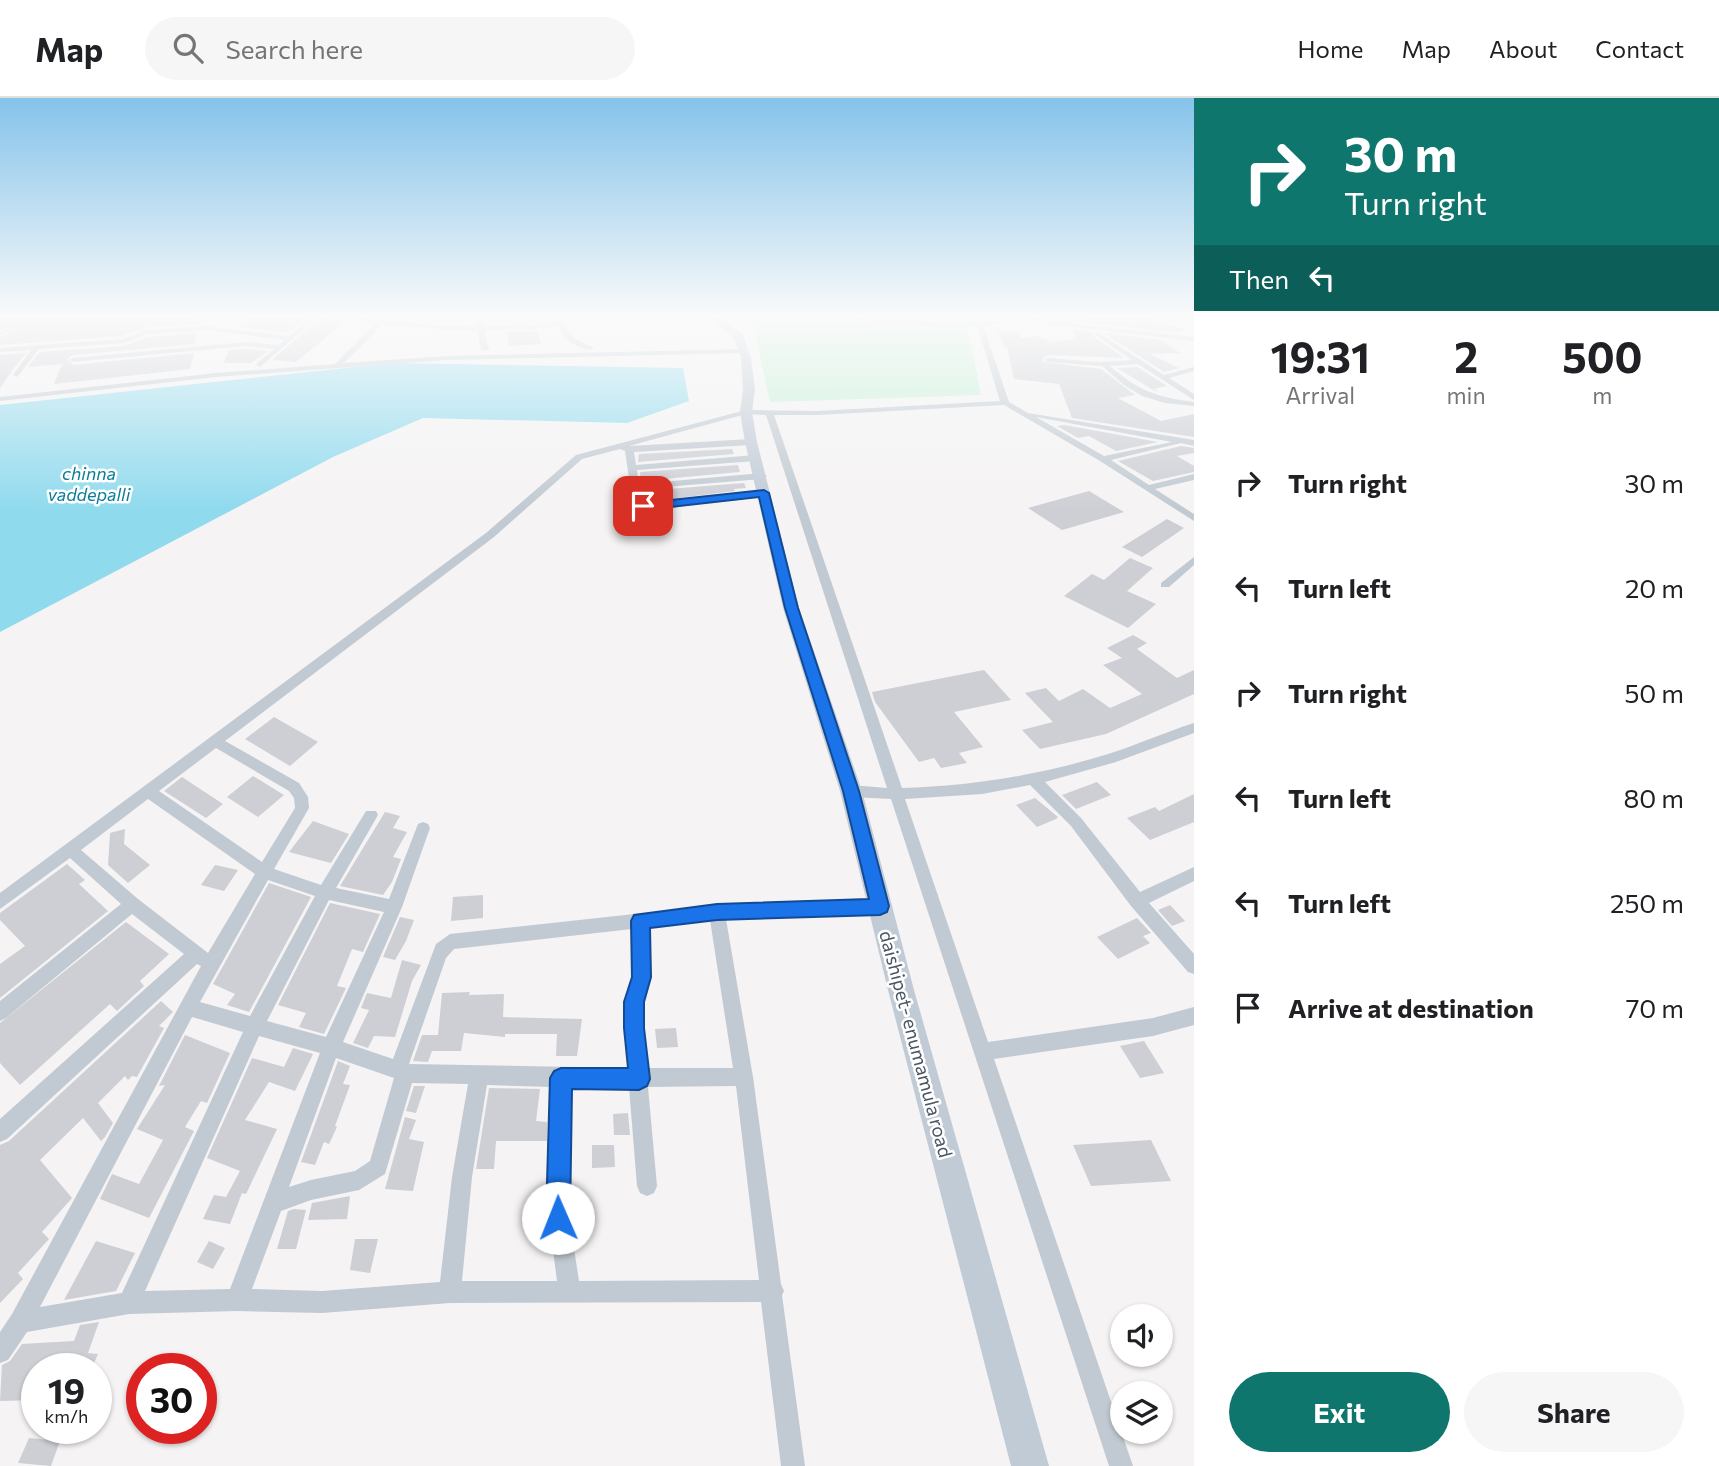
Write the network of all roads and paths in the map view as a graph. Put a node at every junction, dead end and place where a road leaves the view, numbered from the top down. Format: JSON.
{"nodes":[{"id":1,"x":154,"y":382,"type":"edge"},
{"id":2,"x":751,"y":382,"type":"edge"},
{"id":3,"x":997,"y":382,"type":"edge"},
{"id":4,"x":1126,"y":382,"type":"edge"},
{"id":5,"x":1168,"y":382,"type":"edge"},
{"id":6,"x":1194,"y":398,"type":"edge"},
{"id":7,"x":0,"y":399,"type":"edge"},
{"id":8,"x":1005,"y":403,"type":"junction"},
{"id":9,"x":1194,"y":404,"type":"edge"},
{"id":10,"x":758,"y":412,"type":"junction"},
{"id":11,"x":1022,"y":412,"type":"junction"},
{"id":12,"x":1190,"y":442,"type":"edge"},
{"id":13,"x":624,"y":447,"type":"junction"},
{"id":14,"x":1103,"y":459,"type":"junction"},
{"id":15,"x":758,"y":467,"type":"junction"},
{"id":16,"x":630,"y":468,"type":"junction"},
{"id":17,"x":1194,"y":477,"type":"edge"},
{"id":18,"x":632,"y":487,"type":"junction"},
{"id":19,"x":1147,"y":488,"type":"junction"},
{"id":20,"x":1194,"y":518,"type":"edge"},
{"id":21,"x":1194,"y":559,"type":"edge"},
{"id":22,"x":1166,"y":585,"type":"dead end"},
{"id":23,"x":1194,"y":728,"type":"edge"},
{"id":24,"x":215,"y":741,"type":"junction"},
{"id":25,"x":1032,"y":778,"type":"junction"},
{"id":26,"x":148,"y":791,"type":"junction"},
{"id":27,"x":851,"y":791,"type":"junction"},
{"id":28,"x":899,"y":796,"type":"junction"},
{"id":29,"x":371,"y":815,"type":"dead end"},
{"id":30,"x":423,"y":828,"type":"dead end"},
{"id":31,"x":72,"y":851,"type":"junction"},
{"id":32,"x":266,"y":873,"type":"junction"},
{"id":33,"x":1194,"y":874,"type":"edge"},
{"id":34,"x":322,"y":892,"type":"junction"},
{"id":35,"x":1137,"y":901,"type":"junction"},
{"id":36,"x":0,"y":902,"type":"edge"},
{"id":37,"x":132,"y":904,"type":"junction"},
{"id":38,"x":880,"y":906,"type":"junction"},
{"id":39,"x":394,"y":907,"type":"junction"},
{"id":40,"x":717,"y":912,"type":"junction"},
{"id":41,"x":640,"y":921,"type":"junction"},
{"id":42,"x":204,"y":959,"type":"junction"},
{"id":43,"x":1194,"y":966,"type":"edge"},
{"id":44,"x":189,"y":1008,"type":"junction"},
{"id":45,"x":0,"y":1012,"type":"edge"},
{"id":46,"x":1194,"y":1016,"type":"edge"},
{"id":47,"x":256,"y":1026,"type":"junction"},
{"id":48,"x":331,"y":1047,"type":"junction"},
{"id":49,"x":983,"y":1052,"type":"junction"},
{"id":50,"x":402,"y":1071,"type":"junction"},
{"id":51,"x":479,"y":1074,"type":"junction"},
{"id":52,"x":744,"y":1077,"type":"junction"},
{"id":53,"x":561,"y":1078,"type":"junction"},
{"id":54,"x":639,"y":1079,"type":"junction"},
{"id":55,"x":0,"y":1132,"type":"edge"},
{"id":56,"x":647,"y":1186,"type":"dead end"},
{"id":57,"x":273,"y":1203,"type":"junction"},
{"id":58,"x":569,"y":1291,"type":"junction"},
{"id":59,"x":773,"y":1291,"type":"junction"},
{"id":60,"x":450,"y":1292,"type":"junction"},
{"id":61,"x":237,"y":1300,"type":"junction"},
{"id":62,"x":128,"y":1303,"type":"junction"},
{"id":63,"x":20,"y":1322,"type":"junction"},
{"id":64,"x":0,"y":1352,"type":"edge"},
{"id":65,"x":793,"y":1466,"type":"edge"},
{"id":66,"x":1030,"y":1466,"type":"edge"},
{"id":67,"x":1121,"y":1466,"type":"edge"}],
"edges":[{"from":1,"to":7,"type":"street"},
{"from":2,"to":10,"type":"street","name":"daishipet- enumamula road"},
{"from":3,"to":8,"type":"street"},
{"from":4,"to":9,"type":"street"},
{"from":5,"to":6,"type":"street"},
{"from":8,"to":10,"type":"street"},
{"from":8,"to":11,"type":"street"},
{"from":10,"to":13,"type":"street"},
{"from":10,"to":15,"type":"street","name":"daishipet- enumamula road"},
{"from":10,"to":28,"type":"street"},
{"from":11,"to":12,"type":"street"},
{"from":11,"to":14,"type":"street"},
{"from":12,"to":14,"type":"street"},
{"from":13,"to":15,"type":"street"},
{"from":13,"to":16,"type":"street"},
{"from":13,"to":24,"type":"street"},
{"from":14,"to":19,"type":"street"},
{"from":15,"to":16,"type":"street"},
{"from":15,"to":18,"type":"street"},
{"from":15,"to":18,"type":"street"},
{"from":15,"to":27,"type":"street","name":"daishipet- enumamula road"},
{"from":16,"to":18,"type":"street"},
{"from":17,"to":19,"type":"street"},
{"from":19,"to":20,"type":"street"},
{"from":21,"to":22,"type":"street"},
{"from":23,"to":25,"type":"street"},
{"from":24,"to":26,"type":"street"},
{"from":24,"to":32,"type":"street"},
{"from":25,"to":28,"type":"street"},
{"from":25,"to":35,"type":"street"},
{"from":26,"to":31,"type":"street"},
{"from":26,"to":32,"type":"street"},
{"from":27,"to":28,"type":"street"},
{"from":27,"to":38,"type":"street","name":"daishipet- enumamula road"},
{"from":28,"to":49,"type":"street"},
{"from":29,"to":34,"type":"street"},
{"from":30,"to":39,"type":"street"},
{"from":31,"to":36,"type":"street"},
{"from":31,"to":37,"type":"street"},
{"from":32,"to":34,"type":"street"},
{"from":32,"to":42,"type":"street"},
{"from":33,"to":35,"type":"street"},
{"from":34,"to":39,"type":"street"},
{"from":34,"to":47,"type":"street"},
{"from":35,"to":43,"type":"street"},
{"from":37,"to":42,"type":"street"},
{"from":37,"to":45,"type":"street"},
{"from":38,"to":40,"type":"street"},
{"from":38,"to":66,"type":"street","name":"daishipet- enumamula road"},
{"from":39,"to":48,"type":"street"},
{"from":40,"to":41,"type":"street"},
{"from":40,"to":52,"type":"street"},
{"from":41,"to":50,"type":"street"},
{"from":41,"to":54,"type":"street"},
{"from":42,"to":44,"type":"street"},
{"from":42,"to":55,"type":"street"},
{"from":44,"to":47,"type":"street"},
{"from":44,"to":63,"type":"street"},
{"from":46,"to":49,"type":"street"},
{"from":47,"to":48,"type":"street"},
{"from":47,"to":62,"type":"street"},
{"from":48,"to":50,"type":"street"},
{"from":48,"to":57,"type":"street"},
{"from":49,"to":67,"type":"street"},
{"from":50,"to":51,"type":"street"},
{"from":50,"to":57,"type":"street"},
{"from":51,"to":53,"type":"street"},
{"from":51,"to":60,"type":"street"},
{"from":52,"to":54,"type":"street"},
{"from":52,"to":59,"type":"street"},
{"from":53,"to":54,"type":"street"},
{"from":53,"to":58,"type":"street"},
{"from":54,"to":56,"type":"street"},
{"from":57,"to":61,"type":"street"},
{"from":58,"to":59,"type":"street"},
{"from":58,"to":60,"type":"street"},
{"from":59,"to":65,"type":"street"},
{"from":60,"to":61,"type":"street"},
{"from":61,"to":62,"type":"street"},
{"from":62,"to":63,"type":"street"},
{"from":63,"to":64,"type":"street"}]}
